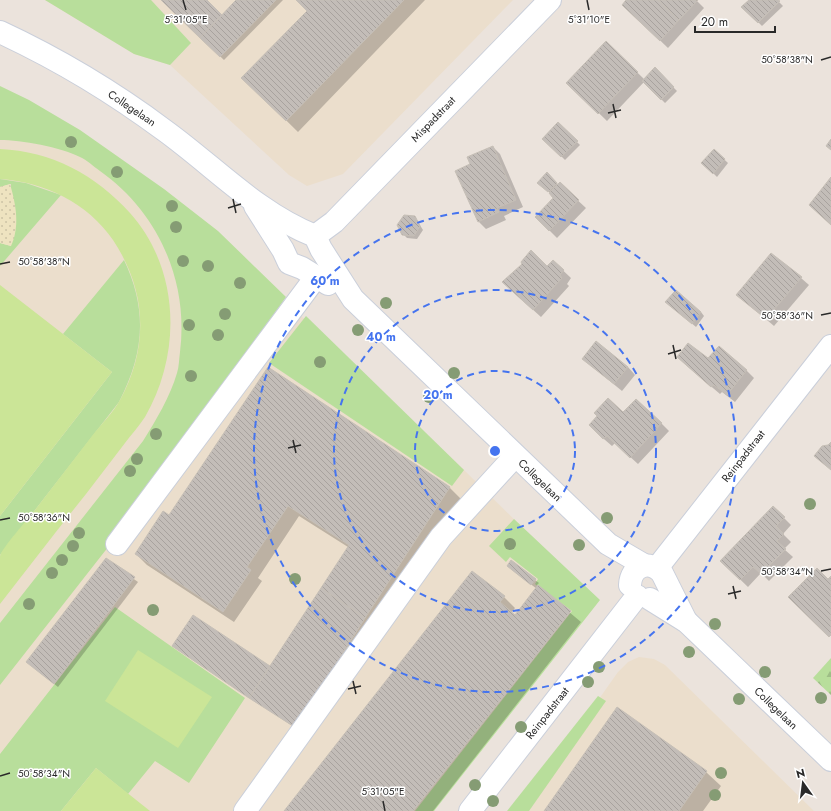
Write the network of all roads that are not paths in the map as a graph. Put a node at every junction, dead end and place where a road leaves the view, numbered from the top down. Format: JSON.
{"nodes":[{"id":1,"x":550,"y":0,"type":"edge"},
{"id":2,"x":0,"y":32,"type":"edge"},
{"id":3,"x":252,"y":201,"type":"junction"},
{"id":4,"x":312,"y":239,"type":"junction"},
{"id":5,"x":283,"y":250,"type":"junction"},
{"id":6,"x":309,"y":273,"type":"junction"},
{"id":7,"x":353,"y":299,"type":"junction"},
{"id":8,"x":831,"y":346,"type":"edge"},
{"id":9,"x":515,"y":456,"type":"junction"},
{"id":10,"x":117,"y":544,"type":"dead end"},
{"id":11,"x":608,"y":544,"type":"junction"},
{"id":12,"x":655,"y":571,"type":"junction"},
{"id":13,"x":639,"y":593,"type":"junction"},
{"id":14,"x":687,"y":622,"type":"junction"},
{"id":15,"x":831,"y":760,"type":"edge"},
{"id":16,"x":245,"y":811,"type":"edge"},
{"id":17,"x":470,"y":811,"type":"edge"}],
"edges":[{"from":1,"to":4,"type":"street","name":"Mispadstraat"},
{"from":2,"to":3,"type":"street","name":"Collegelaan"},
{"from":3,"to":4,"type":"street","name":"Collegelaan"},
{"from":3,"to":5,"type":"street","name":"Collegelaan"},
{"from":4,"to":5,"type":"street"},
{"from":4,"to":6,"type":"street"},
{"from":4,"to":7,"type":"street","name":"Collegelaan"},
{"from":5,"to":6,"type":"street","name":"Collegelaan"},
{"from":6,"to":7,"type":"street","name":"Collegelaan"},
{"from":6,"to":10,"type":"street"},
{"from":7,"to":9,"type":"street","name":"Collegelaan"},
{"from":8,"to":12,"type":"street","name":"Reinpadstraat"},
{"from":9,"to":11,"type":"street","name":"Collegelaan"},
{"from":9,"to":16,"type":"street"},
{"from":11,"to":12,"type":"street","name":"Collegelaan"},
{"from":11,"to":13,"type":"street","name":"Collegelaan"},
{"from":12,"to":13,"type":"street"},
{"from":12,"to":13,"type":"street"},
{"from":12,"to":14,"type":"street","name":"Collegelaan"},
{"from":13,"to":14,"type":"street","name":"Collegelaan"},
{"from":13,"to":17,"type":"street","name":"Reinpadstraat"},
{"from":14,"to":15,"type":"street","name":"Collegelaan"}]}
